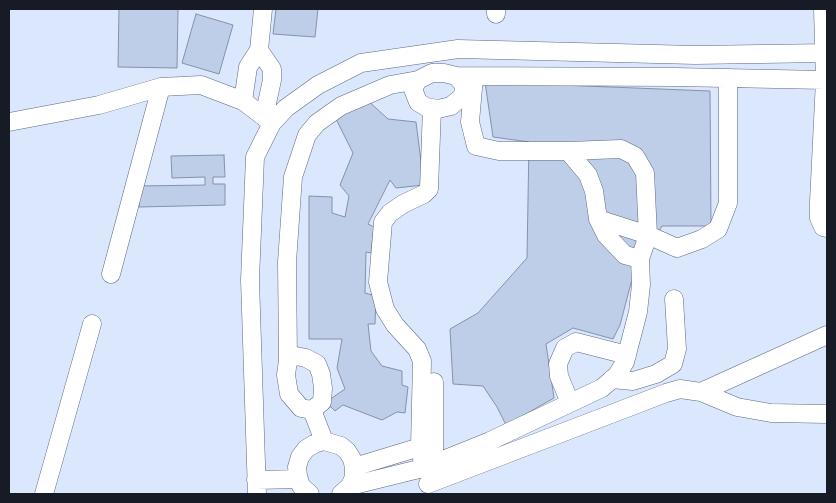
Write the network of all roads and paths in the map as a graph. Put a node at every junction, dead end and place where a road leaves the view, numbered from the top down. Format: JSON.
{"nodes":[{"id":1,"x":263,"y":9,"type":"edge"},
{"id":2,"x":823,"y":9,"type":"edge"},
{"id":3,"x":259,"y":50,"type":"junction"},
{"id":4,"x":826,"y":53,"type":"edge"},
{"id":5,"x":456,"y":76,"type":"junction"},
{"id":6,"x":474,"y":77,"type":"junction"},
{"id":7,"x":728,"y":78,"type":"junction"},
{"id":8,"x":418,"y":80,"type":"junction"},
{"id":9,"x":825,"y":80,"type":"junction"},
{"id":10,"x":161,"y":87,"type":"junction"},
{"id":11,"x":243,"y":101,"type":"junction"},
{"id":12,"x":432,"y":108,"type":"junction"},
{"id":13,"x":268,"y":120,"type":"junction"},
{"id":14,"x":9,"y":122,"type":"edge"},
{"id":15,"x":568,"y":152,"type":"junction"},
{"id":16,"x":598,"y":219,"type":"junction"},
{"id":17,"x":827,"y":228,"type":"edge"},
{"id":18,"x":648,"y":235,"type":"junction"},
{"id":19,"x":640,"y":259,"type":"junction"},
{"id":20,"x":111,"y":274,"type":"dead end"},
{"id":21,"x":674,"y":298,"type":"dead end"},
{"id":22,"x":92,"y":324,"type":"dead end"},
{"id":23,"x":827,"y":335,"type":"edge"},
{"id":24,"x":627,"y":355,"type":"junction"},
{"id":25,"x":288,"y":360,"type":"junction"},
{"id":26,"x":612,"y":379,"type":"junction"},
{"id":27,"x":434,"y":382,"type":"dead end"},
{"id":28,"x":700,"y":392,"type":"junction"},
{"id":29,"x":570,"y":403,"type":"junction"},
{"id":30,"x":312,"y":410,"type":"junction"},
{"id":31,"x":827,"y":414,"type":"edge"},
{"id":32,"x":324,"y":441,"type":"junction"},
{"id":33,"x":420,"y":447,"type":"junction"},
{"id":34,"x":354,"y":467,"type":"junction"},
{"id":35,"x":428,"y":472,"type":"junction"},
{"id":36,"x":256,"y":487,"type":"edge"},
{"id":37,"x":306,"y":490,"type":"edge"},
{"id":38,"x":346,"y":490,"type":"edge"},
{"id":39,"x":44,"y":494,"type":"edge"}],
"edges":[{"from":1,"to":3,"type":"street"},
{"from":2,"to":4,"type":"street"},
{"from":3,"to":11,"type":"street"},
{"from":3,"to":13,"type":"street"},
{"from":4,"to":9,"type":"street"},
{"from":4,"to":13,"type":"street"},
{"from":5,"to":6,"type":"street"},
{"from":5,"to":8,"type":"street"},
{"from":5,"to":12,"type":"street"},
{"from":6,"to":7,"type":"street"},
{"from":6,"to":15,"type":"street"},
{"from":7,"to":9,"type":"street"},
{"from":7,"to":18,"type":"street"},
{"from":8,"to":12,"type":"street"},
{"from":8,"to":25,"type":"street"},
{"from":9,"to":17,"type":"street"},
{"from":10,"to":11,"type":"street"},
{"from":10,"to":14,"type":"street"},
{"from":10,"to":20,"type":"street"},
{"from":11,"to":13,"type":"street"},
{"from":12,"to":33,"type":"street"},
{"from":13,"to":36,"type":"street"},
{"from":15,"to":16,"type":"street"},
{"from":15,"to":18,"type":"street"},
{"from":16,"to":18,"type":"street"},
{"from":16,"to":19,"type":"street"},
{"from":18,"to":19,"type":"street"},
{"from":19,"to":24,"type":"street"},
{"from":21,"to":26,"type":"street"},
{"from":22,"to":39,"type":"street"},
{"from":23,"to":28,"type":"street"},
{"from":24,"to":26,"type":"street"},
{"from":24,"to":29,"type":"street"},
{"from":25,"to":30,"type":"street"},
{"from":25,"to":30,"type":"street"},
{"from":26,"to":29,"type":"street"},
{"from":27,"to":35,"type":"street"},
{"from":28,"to":31,"type":"street"},
{"from":28,"to":35,"type":"street"},
{"from":29,"to":35,"type":"street"},
{"from":30,"to":32,"type":"street"},
{"from":32,"to":34,"type":"street"},
{"from":32,"to":37,"type":"street"},
{"from":33,"to":34,"type":"street"},
{"from":33,"to":35,"type":"street"},
{"from":34,"to":38,"type":"street"},
{"from":35,"to":38,"type":"street"},
{"from":36,"to":37,"type":"street"}]}
